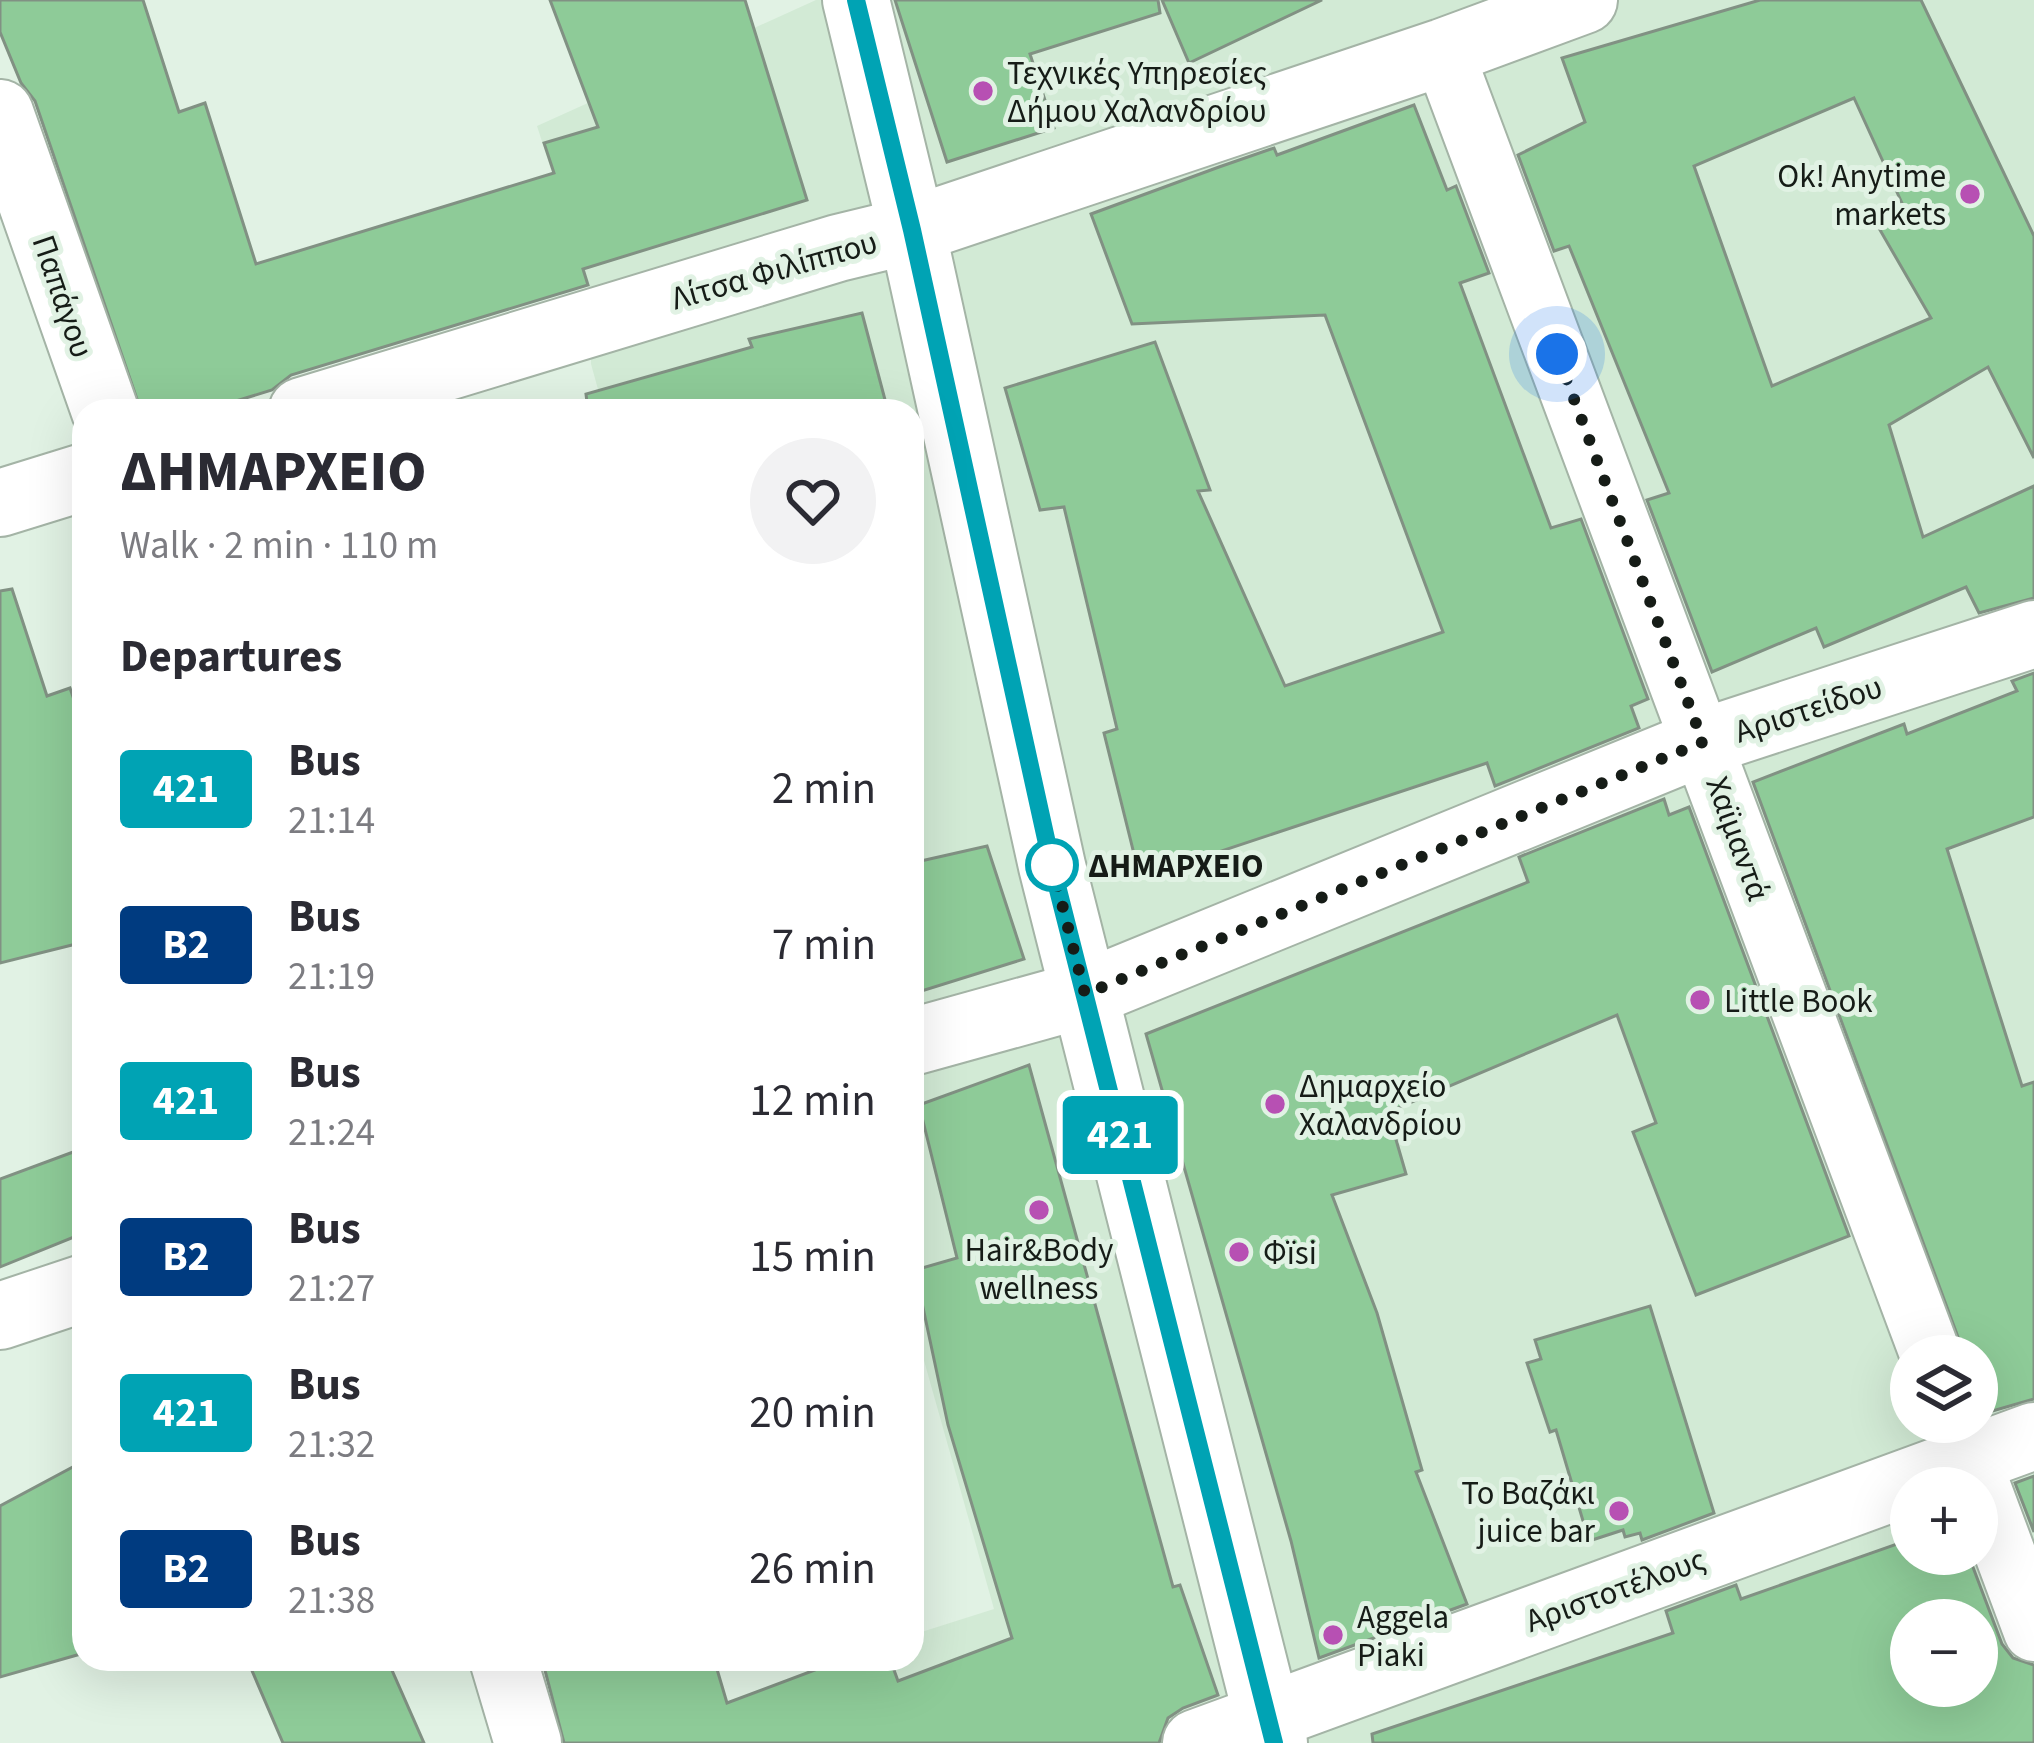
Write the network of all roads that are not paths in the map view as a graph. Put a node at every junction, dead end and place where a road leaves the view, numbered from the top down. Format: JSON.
{"nodes":[{"id":1,"x":856,"y":0,"type":"edge"},
{"id":2,"x":1584,"y":0,"type":"edge"},
{"id":3,"x":1443,"y":52,"type":"junction"},
{"id":4,"x":0,"y":113,"type":"edge"},
{"id":5,"x":912,"y":230,"type":"junction"},
{"id":6,"x":101,"y":399,"type":"edge"},
{"id":7,"x":342,"y":399,"type":"edge"},
{"id":8,"x":72,"y":481,"type":"edge"},
{"id":9,"x":0,"y":503,"type":"edge"},
{"id":10,"x":2034,"y":634,"type":"edge"},
{"id":11,"x":1703,"y":742,"type":"junction"},
{"id":12,"x":1085,"y":994,"type":"junction"},
{"id":13,"x":924,"y":1039,"type":"edge"},
{"id":14,"x":72,"y":1292,"type":"edge"},
{"id":15,"x":0,"y":1316,"type":"edge"},
{"id":16,"x":1923,"y":1335,"type":"edge"},
{"id":17,"x":2034,"y":1436,"type":"edge"},
{"id":18,"x":1998,"y":1438,"type":"edge"},
{"id":19,"x":1955,"y":1443,"type":"edge"},
{"id":20,"x":1963,"y":1443,"type":"edge"},
{"id":21,"x":2034,"y":1631,"type":"edge"},
{"id":22,"x":507,"y":1671,"type":"edge"},
{"id":23,"x":1270,"y":1730,"type":"edge"},
{"id":24,"x":528,"y":1743,"type":"edge"},
{"id":25,"x":1196,"y":1743,"type":"edge"}],
"edges":[{"from":1,"to":5,"type":"street"},
{"from":2,"to":3,"type":"street","name":"Λίτσα Φιλίππου"},
{"from":3,"to":5,"type":"street","name":"Λίτσα Φιλίππου"},
{"from":3,"to":11,"type":"street","name":"Χαϊμαντά"},
{"from":4,"to":6,"type":"street","name":"Παπάγου"},
{"from":5,"to":7,"type":"street","name":"Λίτσα Φιλίππου"},
{"from":5,"to":12,"type":"street"},
{"from":8,"to":9,"type":"street"},
{"from":10,"to":11,"type":"street","name":"Αριστείδου"},
{"from":11,"to":12,"type":"street","name":"Αριστείδου"},
{"from":11,"to":16,"type":"street","name":"Χαϊμαντά"},
{"from":12,"to":13,"type":"street","name":"Αριστείδου"},
{"from":12,"to":23,"type":"street"},
{"from":14,"to":15,"type":"street"},
{"from":17,"to":18,"type":"street","name":"Αριστοτέλους"},
{"from":19,"to":23,"type":"street","name":"Αριστοτέλους"},
{"from":20,"to":21,"type":"street"},
{"from":22,"to":24,"type":"street"},
{"from":23,"to":25,"type":"street","name":"Αριστοτέλους"}]}
